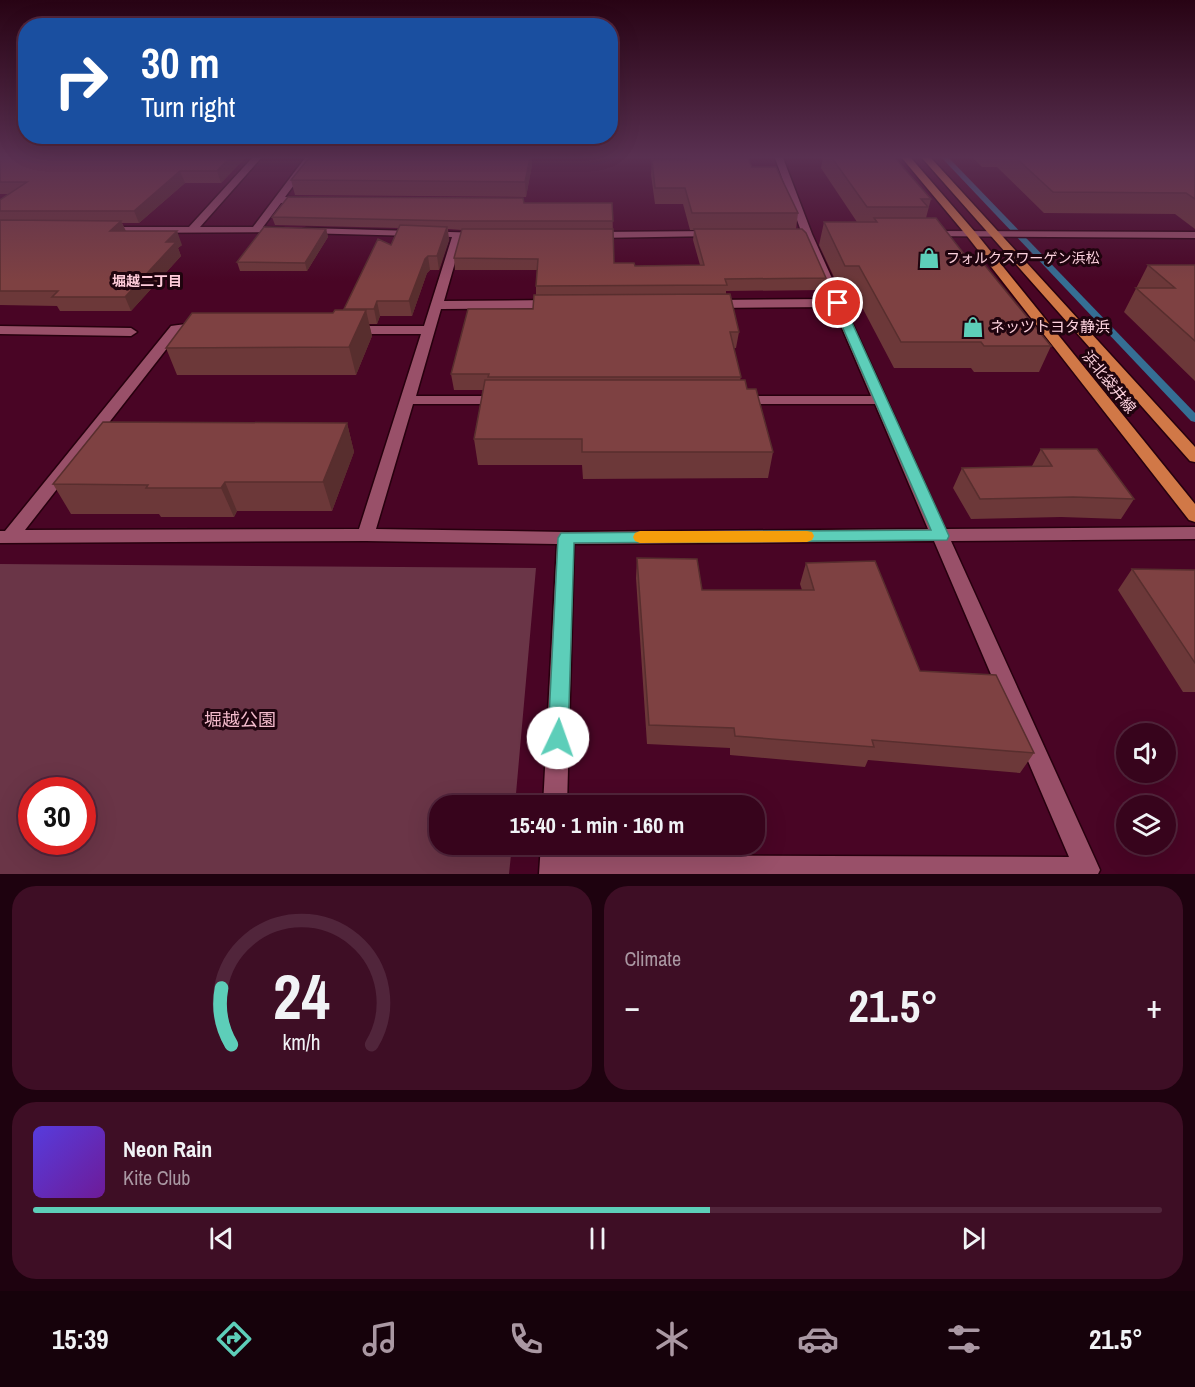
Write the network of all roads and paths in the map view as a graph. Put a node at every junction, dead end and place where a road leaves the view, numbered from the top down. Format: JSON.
{"nodes":[{"id":1,"x":220,"y":199,"type":"edge"},
{"id":2,"x":794,"y":199,"type":"edge"},
{"id":3,"x":940,"y":199,"type":"edge"},
{"id":4,"x":964,"y":199,"type":"edge"},
{"id":5,"x":279,"y":200,"type":"joint"},
{"id":6,"x":314,"y":200,"type":"edge"},
{"id":7,"x":193,"y":229,"type":"junction"},
{"id":8,"x":94,"y":230,"type":"edge"},
{"id":9,"x":256,"y":230,"type":"junction"},
{"id":10,"x":726,"y":234,"type":"edge"},
{"id":11,"x":912,"y":234,"type":"edge"},
{"id":12,"x":970,"y":234,"type":"junction"},
{"id":13,"x":458,"y":235,"type":"junction"},
{"id":14,"x":493,"y":235,"type":"edge"},
{"id":15,"x":586,"y":235,"type":"edge"},
{"id":16,"x":997,"y":235,"type":"junction"},
{"id":17,"x":1195,"y":235,"type":"edge"},
{"id":18,"x":838,"y":303,"type":"junction"},
{"id":19,"x":566,"y":304,"type":"edge"},
{"id":20,"x":696,"y":304,"type":"edge"},
{"id":21,"x":436,"y":305,"type":"junction"},
{"id":22,"x":210,"y":329,"type":"edge"},
{"id":23,"x":0,"y":330,"type":"edge"},
{"id":24,"x":336,"y":330,"type":"edge"},
{"id":25,"x":428,"y":330,"type":"junction"},
{"id":26,"x":131,"y":332,"type":"dead end"},
{"id":27,"x":407,"y":400,"type":"junction"},
{"id":28,"x":513,"y":400,"type":"edge"},
{"id":29,"x":727,"y":400,"type":"edge"},
{"id":30,"x":881,"y":400,"type":"junction"},
{"id":31,"x":1195,"y":457,"type":"edge"},
{"id":32,"x":1195,"y":516,"type":"edge"},
{"id":33,"x":1195,"y":533,"type":"edge"},
{"id":34,"x":366,"y":535,"type":"junction"},
{"id":35,"x":941,"y":536,"type":"junction"},
{"id":36,"x":5,"y":537,"type":"edge"},
{"id":37,"x":566,"y":538,"type":"junction"},
{"id":38,"x":555,"y":795,"type":"edge"},
{"id":39,"x":552,"y":862,"type":"edge"}],
"edges":[{"from":1,"to":7,"type":"street"},
{"from":2,"to":18,"type":"street"},
{"from":3,"to":12,"type":"main road","name":"浜北袋井線"},
{"from":4,"to":16,"type":"main road","name":"浜北袋井線"},
{"from":5,"to":6,"type":"street"},
{"from":5,"to":9,"type":"street"},
{"from":7,"to":8,"type":"street"},
{"from":7,"to":9,"type":"street"},
{"from":9,"to":13,"type":"street"},
{"from":10,"to":15,"type":"street"},
{"from":11,"to":12,"type":"street"},
{"from":12,"to":16,"type":"street"},
{"from":12,"to":32,"type":"main road","name":"浜北袋井線"},
{"from":13,"to":14,"type":"street"},
{"from":13,"to":21,"type":"street"},
{"from":16,"to":17,"type":"street"},
{"from":16,"to":31,"type":"main road","name":"浜北袋井線"},
{"from":18,"to":20,"type":"street"},
{"from":18,"to":30,"type":"street"},
{"from":19,"to":21,"type":"street"},
{"from":21,"to":25,"type":"street"},
{"from":22,"to":36,"type":"street"},
{"from":23,"to":26,"type":"street"},
{"from":24,"to":25,"type":"street"},
{"from":25,"to":27,"type":"street"},
{"from":27,"to":28,"type":"street"},
{"from":27,"to":34,"type":"street"},
{"from":29,"to":30,"type":"street"},
{"from":30,"to":35,"type":"street"},
{"from":33,"to":35,"type":"street"},
{"from":34,"to":36,"type":"street"},
{"from":34,"to":37,"type":"street"},
{"from":35,"to":37,"type":"street"},
{"from":35,"to":39,"type":"street"},
{"from":37,"to":38,"type":"street"}]}
